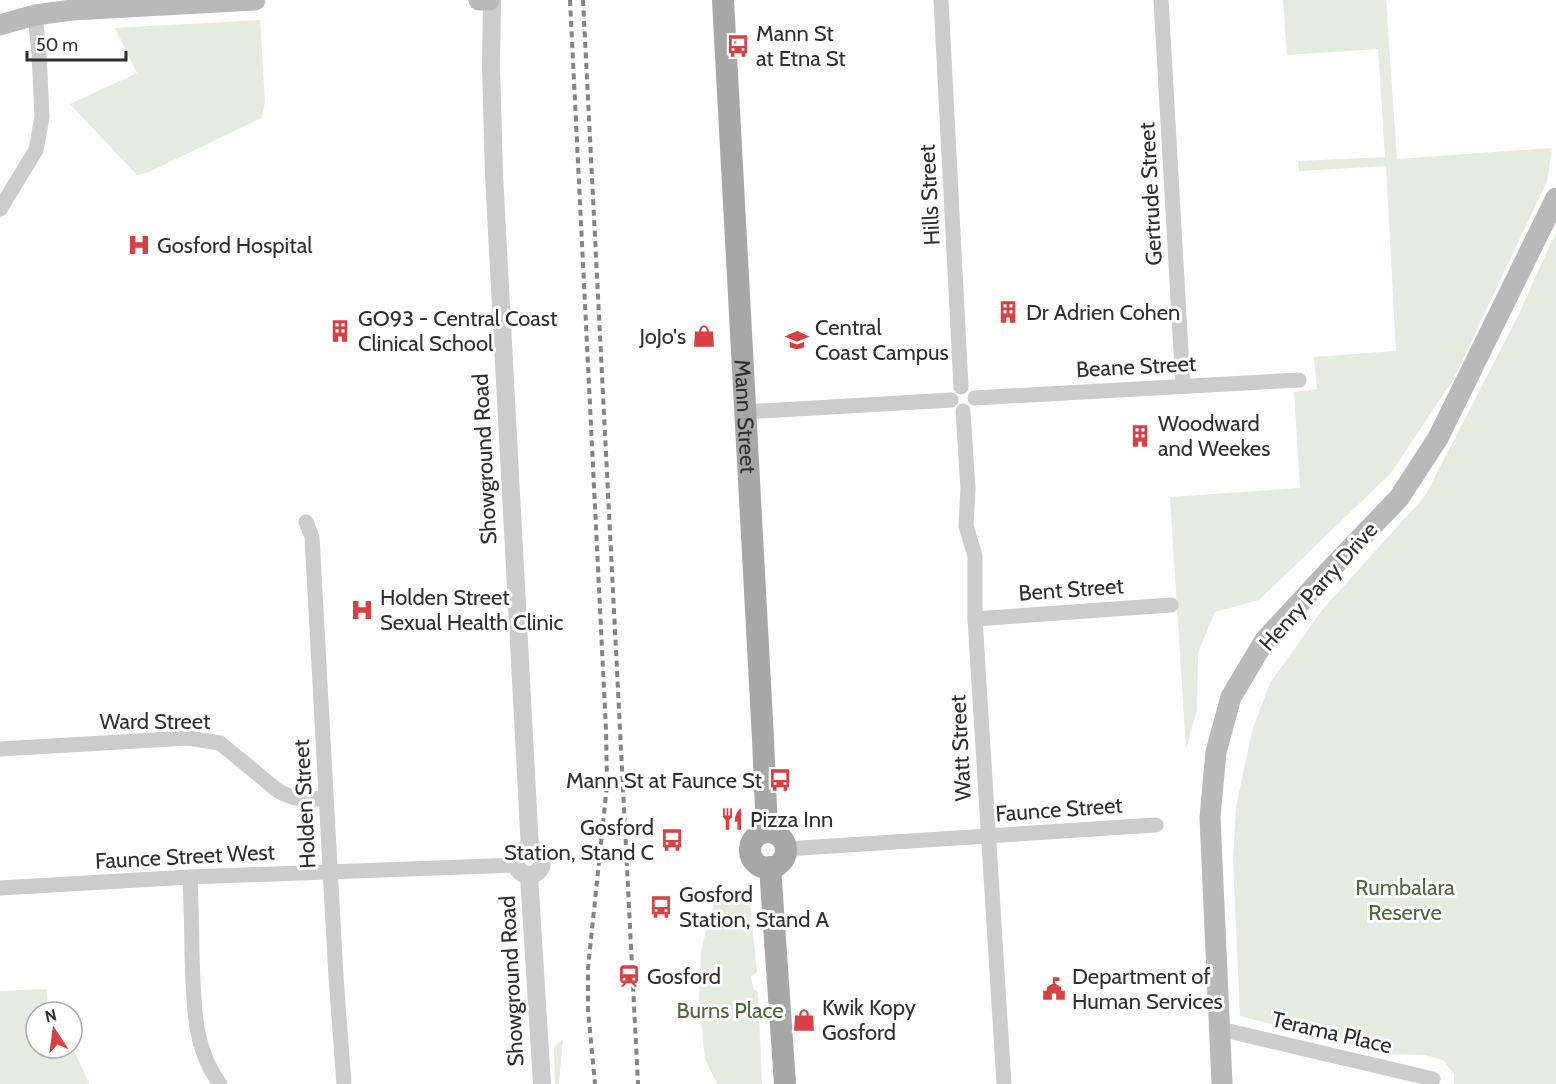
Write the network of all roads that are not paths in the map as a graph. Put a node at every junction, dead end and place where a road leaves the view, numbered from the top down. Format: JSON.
{"nodes":[{"id":1,"x":255,"y":0,"type":"edge"},
{"id":2,"x":479,"y":0,"type":"edge"},
{"id":3,"x":490,"y":0,"type":"edge"},
{"id":4,"x":723,"y":0,"type":"edge"},
{"id":5,"x":941,"y":0,"type":"edge"},
{"id":6,"x":1161,"y":0,"type":"edge"},
{"id":7,"x":35,"y":15,"type":"junction"},
{"id":8,"x":0,"y":25,"type":"edge"},
{"id":9,"x":491,"y":66,"type":"junction"},
{"id":10,"x":1556,"y":198,"type":"edge"},
{"id":11,"x":0,"y":210,"type":"edge"},
{"id":12,"x":1299,"y":380,"type":"dead end"},
{"id":13,"x":1183,"y":386,"type":"junction"},
{"id":14,"x":962,"y":387,"type":"junction"},
{"id":15,"x":975,"y":398,"type":"junction"},
{"id":16,"x":951,"y":400,"type":"junction"},
{"id":17,"x":963,"y":411,"type":"junction"},
{"id":18,"x":744,"y":412,"type":"junction"},
{"id":19,"x":306,"y":522,"type":"dead end"},
{"id":20,"x":1171,"y":605,"type":"dead end"},
{"id":21,"x":975,"y":619,"type":"junction"},
{"id":22,"x":0,"y":749,"type":"edge"},
{"id":23,"x":326,"y":798,"type":"junction"},
{"id":24,"x":1156,"y":825,"type":"dead end"},
{"id":25,"x":767,"y":832,"type":"junction"},
{"id":26,"x":987,"y":836,"type":"junction"},
{"id":27,"x":786,"y":849,"type":"junction"},
{"id":28,"x":770,"y":867,"type":"junction"},
{"id":29,"x":523,"y":870,"type":"junction"},
{"id":30,"x":331,"y":873,"type":"junction"},
{"id":31,"x":190,"y":877,"type":"junction"},
{"id":32,"x":0,"y":888,"type":"edge"},
{"id":33,"x":1220,"y":1029,"type":"junction"},
{"id":34,"x":1433,"y":1079,"type":"dead end"},
{"id":35,"x":220,"y":1084,"type":"edge"},
{"id":36,"x":344,"y":1084,"type":"edge"},
{"id":37,"x":542,"y":1084,"type":"edge"},
{"id":38,"x":784,"y":1084,"type":"edge"},
{"id":39,"x":1004,"y":1084,"type":"edge"},
{"id":40,"x":1222,"y":1084,"type":"edge"}],
"edges":[{"from":1,"to":7,"type":"main road"},
{"from":2,"to":3,"type":"main road"},
{"from":2,"to":9,"type":"street","name":"Showground Road"},
{"from":3,"to":9,"type":"street","name":"Showground Road"},
{"from":4,"to":18,"type":"main road","name":"Mann Street"},
{"from":5,"to":14,"type":"street","name":"Hills Street"},
{"from":6,"to":13,"type":"street","name":"Gertrude Street"},
{"from":7,"to":8,"type":"main road"},
{"from":7,"to":11,"type":"street"},
{"from":9,"to":29,"type":"street","name":"Showground Road"},
{"from":10,"to":33,"type":"main road","name":"Henry Parry Drive"},
{"from":12,"to":13,"type":"street","name":"Beane Street"},
{"from":13,"to":15,"type":"street","name":"Beane Street"},
{"from":14,"to":15,"type":"street"},
{"from":14,"to":16,"type":"street"},
{"from":15,"to":17,"type":"street"},
{"from":16,"to":17,"type":"street"},
{"from":16,"to":18,"type":"street"},
{"from":17,"to":21,"type":"street","name":"Watt Street"},
{"from":18,"to":25,"type":"main road","name":"Mann Street"},
{"from":19,"to":23,"type":"street","name":"Holden Street"},
{"from":20,"to":21,"type":"street","name":"Bent Street"},
{"from":21,"to":26,"type":"street","name":"Watt Street"},
{"from":22,"to":23,"type":"street","name":"Ward Street"},
{"from":23,"to":30,"type":"street","name":"Holden Street"},
{"from":24,"to":26,"type":"street","name":"Faunce Street"},
{"from":25,"to":27,"type":"main road"},
{"from":25,"to":28,"type":"main road"},
{"from":26,"to":27,"type":"street","name":"Faunce Street"},
{"from":26,"to":39,"type":"street","name":"Watt Street"},
{"from":27,"to":28,"type":"main road"},
{"from":28,"to":38,"type":"main road"},
{"from":29,"to":30,"type":"street","name":"Faunce Street West"},
{"from":29,"to":37,"type":"street","name":"Showground Road"},
{"from":30,"to":31,"type":"street","name":"Faunce Street West"},
{"from":30,"to":36,"type":"street","name":"Holden Street"},
{"from":31,"to":32,"type":"street","name":"Faunce Street West"},
{"from":31,"to":35,"type":"street"},
{"from":33,"to":34,"type":"street","name":"Terama Place"},
{"from":33,"to":40,"type":"main road","name":"Henry Parry Drive"}]}
